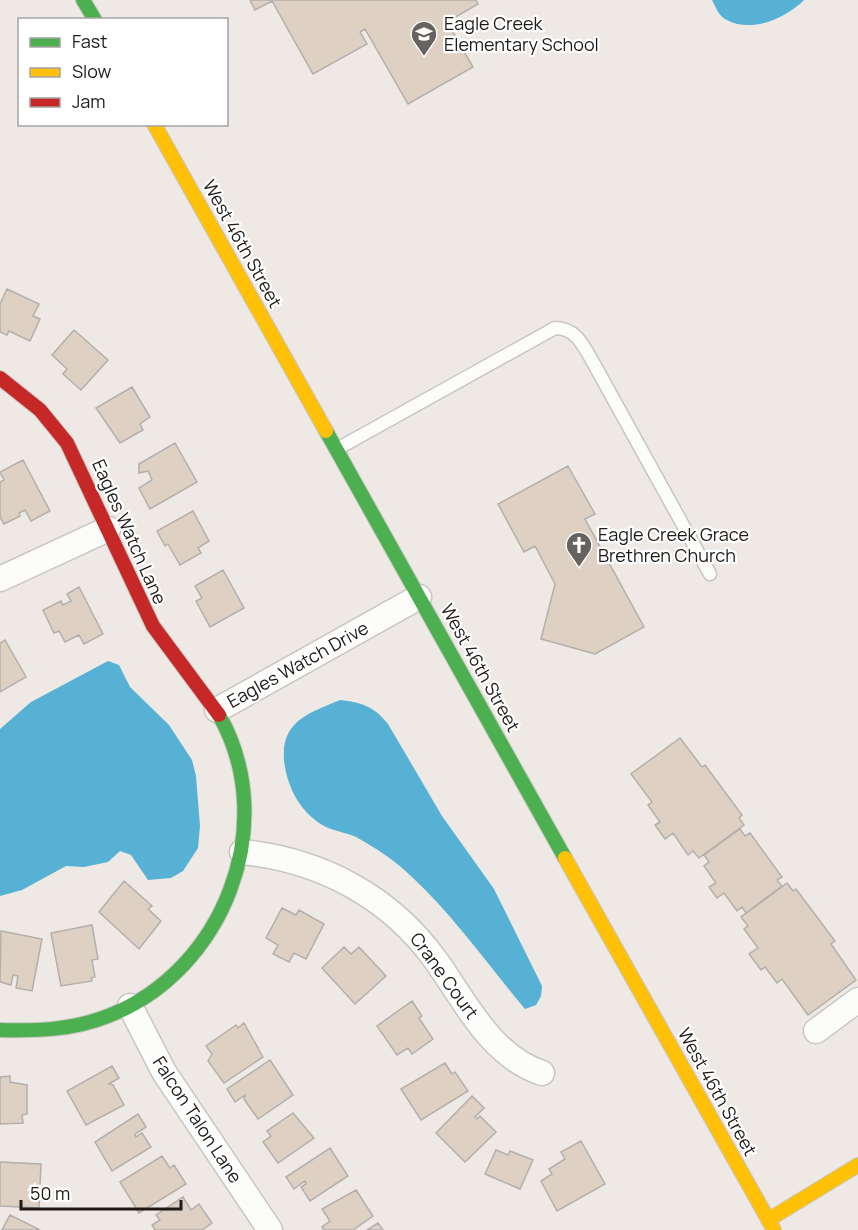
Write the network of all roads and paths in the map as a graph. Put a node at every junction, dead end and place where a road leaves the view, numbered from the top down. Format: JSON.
{"nodes":[{"id":1,"x":83,"y":0,"type":"edge"},
{"id":2,"x":93,"y":18,"type":"edge"},
{"id":3,"x":155,"y":126,"type":"edge"},
{"id":4,"x":0,"y":378,"type":"edge"},
{"id":5,"x":336,"y":449,"type":"junction"},
{"id":6,"x":108,"y":529,"type":"junction"},
{"id":7,"x":710,"y":574,"type":"dead end"},
{"id":8,"x":0,"y":579,"type":"edge"},
{"id":9,"x":419,"y":597,"type":"junction"},
{"id":10,"x":217,"y":710,"type":"junction"},
{"id":11,"x":242,"y":852,"type":"junction"},
{"id":12,"x":858,"y":1000,"type":"edge"},
{"id":13,"x":130,"y":1006,"type":"junction"},
{"id":14,"x":0,"y":1030,"type":"edge"},
{"id":15,"x":816,"y":1031,"type":"dead end"},
{"id":16,"x":542,"y":1073,"type":"dead end"},
{"id":17,"x":858,"y":1165,"type":"edge"},
{"id":18,"x":765,"y":1227,"type":"edge"},
{"id":19,"x":270,"y":1230,"type":"edge"}],
"edges":[{"from":1,"to":2,"type":"street"},
{"from":3,"to":5,"type":"street","name":"West 46th Street"},
{"from":4,"to":6,"type":"street","name":"Eagles Watch Lane"},
{"from":5,"to":7,"type":"lane"},
{"from":5,"to":9,"type":"street","name":"West 46th Street"},
{"from":6,"to":8,"type":"street"},
{"from":6,"to":10,"type":"street","name":"Eagles Watch Lane"},
{"from":9,"to":10,"type":"street","name":"Eagles Watch Drive"},
{"from":9,"to":18,"type":"street","name":"West 46th Street"},
{"from":10,"to":11,"type":"street","name":"Eagles Watch Drive"},
{"from":11,"to":13,"type":"street","name":"Eagles Watch Drive"},
{"from":11,"to":16,"type":"street","name":"Crane Court"},
{"from":12,"to":15,"type":"street"},
{"from":13,"to":14,"type":"street","name":"Eagles Watch Drive"},
{"from":13,"to":19,"type":"street","name":"Falcon Talon Lane"},
{"from":17,"to":18,"type":"street"}]}
